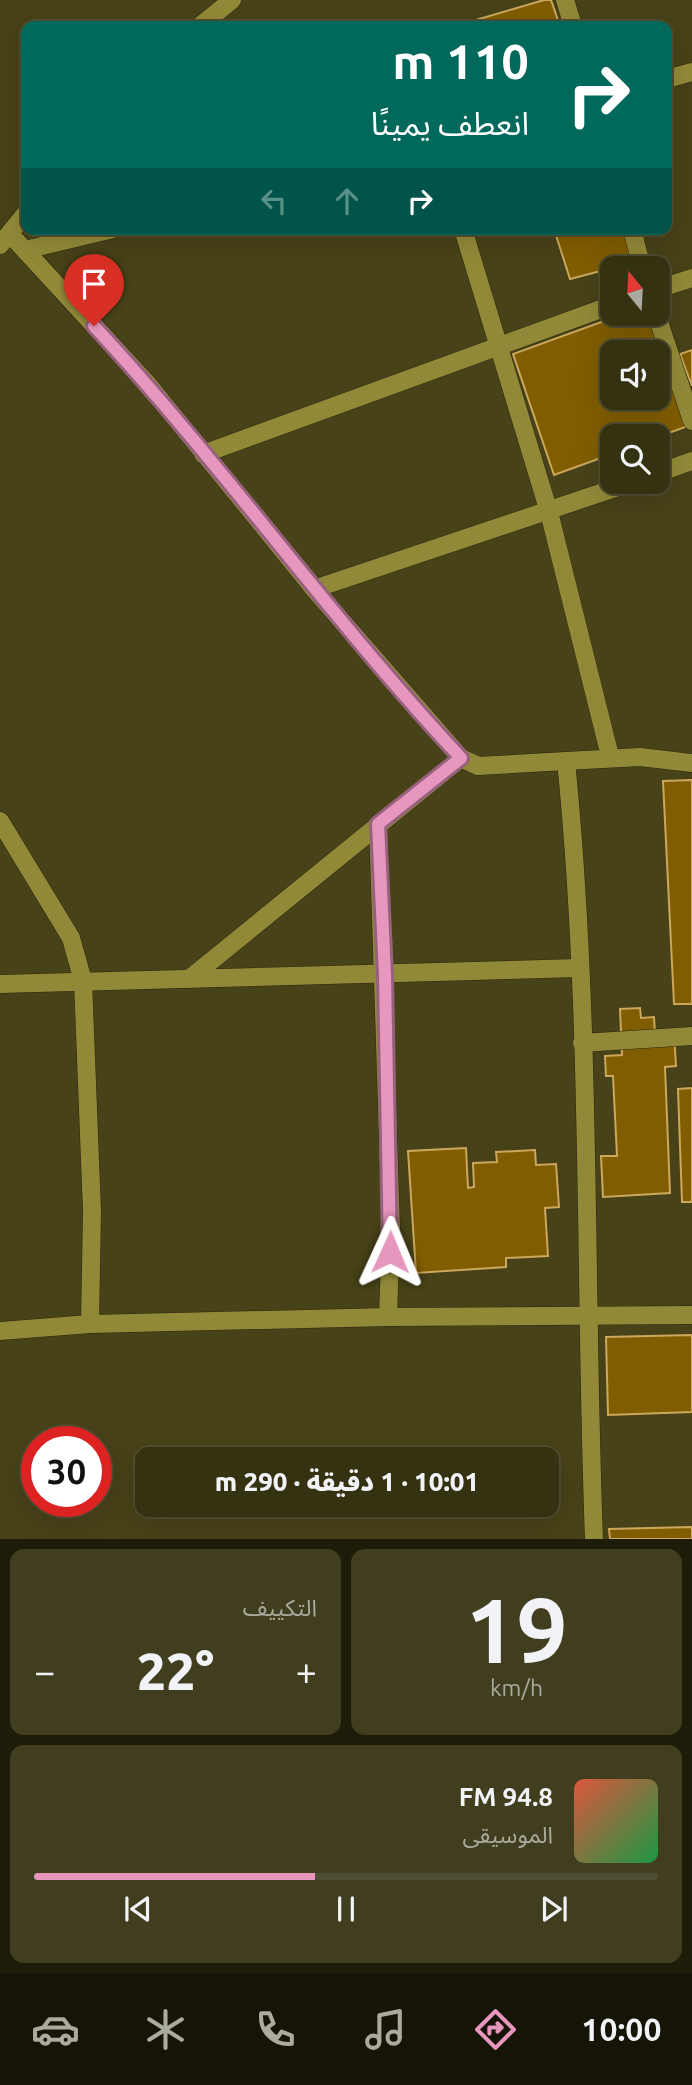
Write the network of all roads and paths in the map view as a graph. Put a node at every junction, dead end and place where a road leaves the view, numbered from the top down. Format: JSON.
{"nodes":[{"id":1,"x":232,"y":0,"type":"edge"},
{"id":2,"x":565,"y":0,"type":"edge"},
{"id":3,"x":206,"y":21,"type":"edge"},
{"id":4,"x":571,"y":21,"type":"edge"},
{"id":5,"x":692,"y":72,"type":"edge"},
{"id":6,"x":672,"y":78,"type":"edge"},
{"id":7,"x":21,"y":219,"type":"edge"},
{"id":8,"x":88,"y":235,"type":"edge"},
{"id":9,"x":465,"y":235,"type":"edge"},
{"id":10,"x":634,"y":235,"type":"edge"},
{"id":11,"x":5,"y":239,"type":"edge"},
{"id":12,"x":25,"y":250,"type":"junction"},
{"id":13,"x":639,"y":256,"type":"edge"},
{"id":14,"x":692,"y":278,"type":"edge"},
{"id":15,"x":670,"y":285,"type":"edge"},
{"id":16,"x":600,"y":309,"type":"edge"},
{"id":17,"x":660,"y":326,"type":"edge"},
{"id":18,"x":500,"y":346,"type":"junction"},
{"id":19,"x":692,"y":421,"type":"edge"},
{"id":20,"x":203,"y":454,"type":"junction"},
{"id":21,"x":692,"y":461,"type":"edge"},
{"id":22,"x":670,"y":469,"type":"edge"},
{"id":23,"x":600,"y":494,"type":"edge"},
{"id":24,"x":549,"y":512,"type":"junction"},
{"id":25,"x":314,"y":589,"type":"junction"},
{"id":26,"x":610,"y":756,"type":"junction"},
{"id":27,"x":461,"y":758,"type":"junction"},
{"id":28,"x":566,"y":761,"type":"junction"},
{"id":29,"x":692,"y":764,"type":"edge"},
{"id":30,"x":0,"y":821,"type":"edge"},
{"id":31,"x":378,"y":824,"type":"junction"},
{"id":32,"x":578,"y":968,"type":"junction"},
{"id":33,"x":385,"y":975,"type":"junction"},
{"id":34,"x":189,"y":979,"type":"junction"},
{"id":35,"x":83,"y":981,"type":"junction"},
{"id":36,"x":0,"y":984,"type":"edge"},
{"id":37,"x":692,"y":1035,"type":"edge"},
{"id":38,"x":582,"y":1043,"type":"junction"},
{"id":39,"x":589,"y":1314,"type":"junction"},
{"id":40,"x":692,"y":1315,"type":"edge"},
{"id":41,"x":388,"y":1317,"type":"junction"},
{"id":42,"x":90,"y":1324,"type":"junction"},
{"id":43,"x":0,"y":1331,"type":"edge"},
{"id":44,"x":594,"y":1539,"type":"edge"}],
"edges":[{"from":1,"to":3,"type":"street"},
{"from":2,"to":4,"type":"street"},
{"from":5,"to":6,"type":"street"},
{"from":7,"to":11,"type":"street"},
{"from":8,"to":12,"type":"street"},
{"from":9,"to":18,"type":"street"},
{"from":10,"to":13,"type":"street"},
{"from":11,"to":12,"type":"street"},
{"from":12,"to":20,"type":"street"},
{"from":14,"to":15,"type":"street"},
{"from":16,"to":18,"type":"street"},
{"from":17,"to":19,"type":"street"},
{"from":18,"to":20,"type":"street"},
{"from":18,"to":24,"type":"street"},
{"from":20,"to":25,"type":"street"},
{"from":21,"to":22,"type":"street"},
{"from":23,"to":24,"type":"street"},
{"from":24,"to":25,"type":"street"},
{"from":24,"to":26,"type":"street"},
{"from":25,"to":27,"type":"street"},
{"from":26,"to":28,"type":"street"},
{"from":26,"to":29,"type":"street"},
{"from":27,"to":28,"type":"street"},
{"from":27,"to":31,"type":"street"},
{"from":28,"to":32,"type":"street"},
{"from":30,"to":35,"type":"street"},
{"from":31,"to":33,"type":"street"},
{"from":31,"to":34,"type":"street"},
{"from":32,"to":33,"type":"street"},
{"from":32,"to":38,"type":"street"},
{"from":33,"to":34,"type":"street"},
{"from":33,"to":41,"type":"street"},
{"from":34,"to":35,"type":"street"},
{"from":35,"to":36,"type":"street"},
{"from":35,"to":42,"type":"street"},
{"from":37,"to":38,"type":"street"},
{"from":38,"to":39,"type":"street"},
{"from":39,"to":40,"type":"street"},
{"from":39,"to":41,"type":"street"},
{"from":39,"to":44,"type":"street"},
{"from":41,"to":42,"type":"street"},
{"from":42,"to":43,"type":"street"}]}
